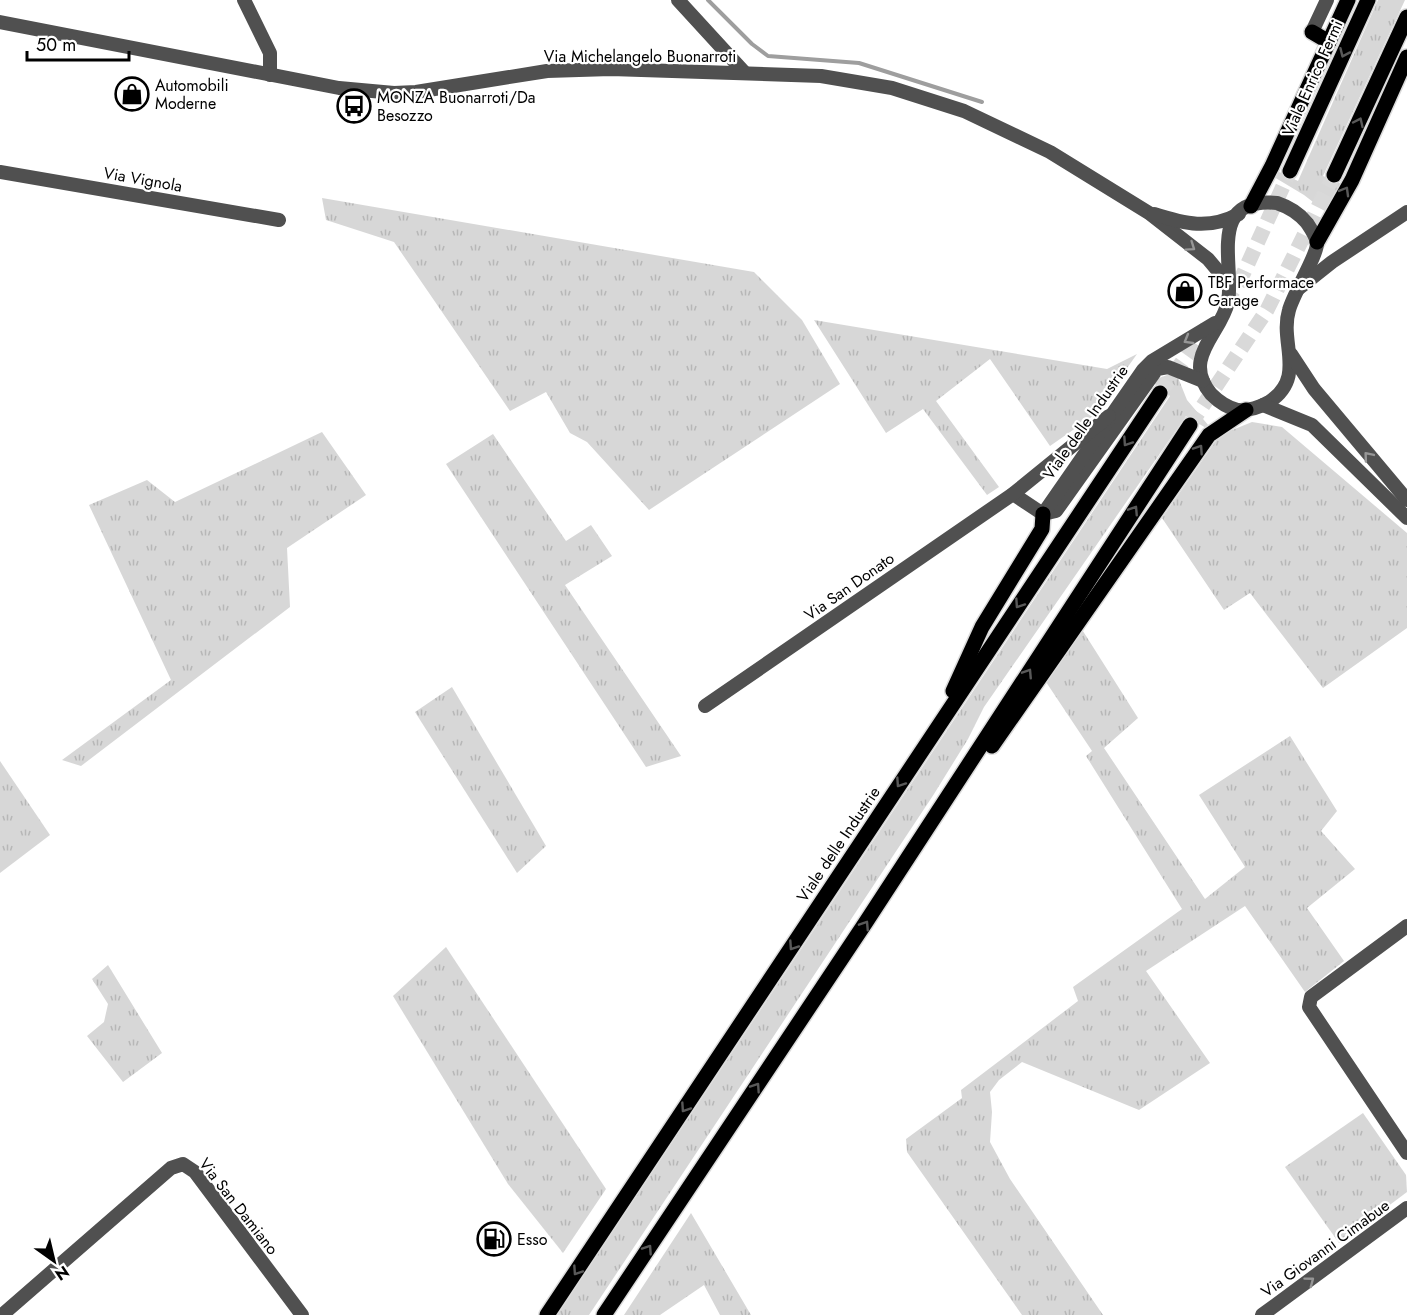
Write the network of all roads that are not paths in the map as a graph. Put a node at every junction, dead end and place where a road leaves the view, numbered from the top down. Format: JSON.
{"nodes":[{"id":1,"x":244,"y":0,"type":"edge"},
{"id":2,"x":678,"y":0,"type":"edge"},
{"id":3,"x":1327,"y":0,"type":"edge"},
{"id":4,"x":1348,"y":0,"type":"edge"},
{"id":5,"x":1368,"y":0,"type":"edge"},
{"id":6,"x":1407,"y":17,"type":"edge"},
{"id":7,"x":0,"y":22,"type":"edge"},
{"id":8,"x":1312,"y":32,"type":"joint"},
{"id":9,"x":1329,"y":42,"type":"junction"},
{"id":10,"x":1407,"y":57,"type":"edge"},
{"id":11,"x":744,"y":72,"type":"junction"},
{"id":12,"x":270,"y":75,"type":"junction"},
{"id":13,"x":1290,"y":171,"type":"tunnel mouth"},
{"id":14,"x":0,"y":172,"type":"edge"},
{"id":15,"x":1334,"y":175,"type":"tunnel mouth"},
{"id":16,"x":1246,"y":210,"type":"junction"},
{"id":17,"x":1407,"y":212,"type":"edge"},
{"id":18,"x":1149,"y":213,"type":"junction"},
{"id":19,"x":279,"y":220,"type":"dead end"},
{"id":20,"x":1317,"y":245,"type":"junction"},
{"id":21,"x":1349,"y":250,"type":"junction"},
{"id":22,"x":1229,"y":284,"type":"junction"},
{"id":23,"x":1296,"y":291,"type":"junction"},
{"id":24,"x":1222,"y":317,"type":"junction"},
{"id":25,"x":1291,"y":353,"type":"junction"},
{"id":26,"x":1203,"y":381,"type":"junction"},
{"id":27,"x":1160,"y":393,"type":"tunnel mouth"},
{"id":28,"x":1263,"y":405,"type":"junction"},
{"id":29,"x":1246,"y":410,"type":"junction"},
{"id":30,"x":1109,"y":416,"type":"junction"},
{"id":31,"x":1190,"y":424,"type":"tunnel mouth"},
{"id":32,"x":1013,"y":494,"type":"junction"},
{"id":33,"x":1407,"y":500,"type":"edge"},
{"id":34,"x":1043,"y":514,"type":"junction"},
{"id":35,"x":1407,"y":518,"type":"edge"},
{"id":36,"x":705,"y":706,"type":"dead end"},
{"id":37,"x":933,"y":735,"type":"junction"},
{"id":38,"x":961,"y":775,"type":"junction"},
{"id":39,"x":1407,"y":926,"type":"edge"},
{"id":40,"x":1407,"y":1153,"type":"edge"},
{"id":41,"x":1407,"y":1208,"type":"edge"},
{"id":42,"x":2,"y":1315,"type":"edge"},
{"id":43,"x":302,"y":1315,"type":"edge"},
{"id":44,"x":547,"y":1315,"type":"edge"},
{"id":45,"x":604,"y":1315,"type":"edge"},
{"id":46,"x":1262,"y":1315,"type":"edge"}],
"edges":[{"from":1,"to":12,"type":"street"},
{"from":2,"to":11,"type":"street"},
{"from":3,"to":8,"type":"street","name":"Viale Enrico Fermi"},
{"from":4,"to":9,"type":"main road"},
{"from":5,"to":13,"type":"main road","name":"Viale Enrico Fermi","one_way":true},
{"from":15,"to":6,"type":"main road","one_way":true},
{"from":7,"to":12,"type":"street","name":"Via Michelangelo Buonarroti"},
{"from":8,"to":9,"type":"main road"},
{"from":9,"to":16,"type":"main road"},
{"from":20,"to":10,"type":"main road","one_way":true},
{"from":11,"to":12,"type":"street","name":"Via Michelangelo Buonarroti"},
{"from":11,"to":18,"type":"street","name":"Via Michelangelo Buonarroti"},
{"from":14,"to":19,"type":"street","name":"Via Vignola"},
{"from":16,"to":18,"type":"street","name":"Via Michelangelo Buonarroti"},
{"from":16,"to":20,"type":"street"},
{"from":16,"to":22,"type":"street"},
{"from":17,"to":21,"type":"street"},
{"from":18,"to":22,"type":"street","name":"Via Michelangelo Buonarroti","one_way":true},
{"from":20,"to":21,"type":"street"},
{"from":20,"to":23,"type":"street"},
{"from":21,"to":23,"type":"street"},
{"from":22,"to":24,"type":"street"},
{"from":23,"to":25,"type":"street"},
{"from":24,"to":26,"type":"street"},
{"from":24,"to":30,"type":"street","name":"Viale delle Industrie","one_way":true},
{"from":25,"to":28,"type":"street"},
{"from":33,"to":25,"type":"street","one_way":true},
{"from":26,"to":29,"type":"street"},
{"from":26,"to":34,"type":"street"},
{"from":27,"to":37,"type":"main road","name":"Viale delle Industrie","one_way":true},
{"from":28,"to":29,"type":"street"},
{"from":28,"to":35,"type":"street"},
{"from":38,"to":29,"type":"main road","one_way":true},
{"from":30,"to":32,"type":"street","name":"Via San Donato"},
{"from":30,"to":34,"type":"street","name":"Viale delle Industrie"},
{"from":38,"to":31,"type":"main road","one_way":true},
{"from":32,"to":34,"type":"street"},
{"from":32,"to":36,"type":"street","name":"Via San Donato"},
{"from":34,"to":37,"type":"main road"},
{"from":37,"to":44,"type":"main road","name":"Viale delle Industrie","one_way":true},
{"from":45,"to":38,"type":"main road","one_way":true},
{"from":39,"to":40,"type":"street"},
{"from":46,"to":41,"type":"street","name":"Via Giovanni Cimabue","one_way":true},
{"from":42,"to":43,"type":"street","name":"Via San Damiano"}]}
